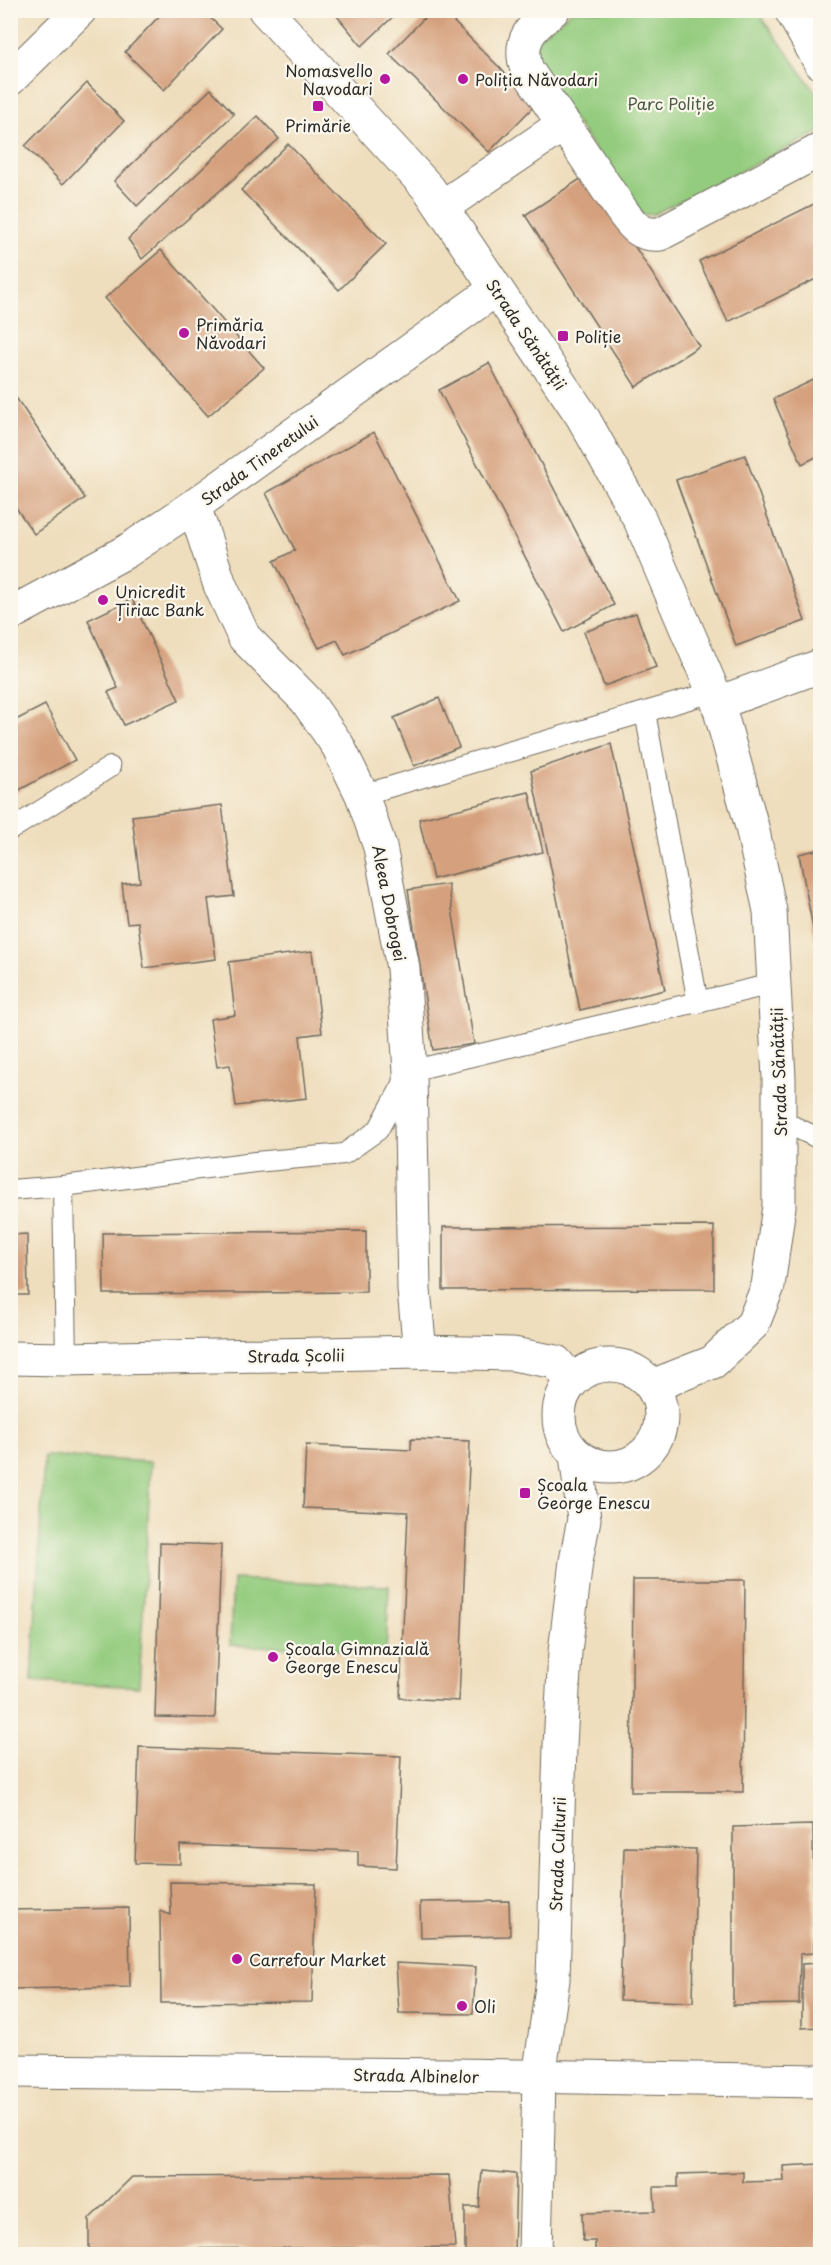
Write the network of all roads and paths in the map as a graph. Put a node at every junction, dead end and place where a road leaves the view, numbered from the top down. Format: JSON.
{"nodes":[{"id":1,"x":80,"y":10,"type":"edge"},
{"id":2,"x":265,"y":10,"type":"edge"},
{"id":3,"x":553,"y":10,"type":"edge"},
{"id":4,"x":791,"y":10,"type":"edge"},
{"id":5,"x":820,"y":62,"type":"edge"},
{"id":6,"x":10,"y":79,"type":"edge"},
{"id":7,"x":564,"y":124,"type":"junction"},
{"id":8,"x":820,"y":150,"type":"edge"},
{"id":9,"x":442,"y":207,"type":"junction"},
{"id":10,"x":496,"y":289,"type":"junction"},
{"id":11,"x":194,"y":506,"type":"junction"},
{"id":12,"x":10,"y":614,"type":"edge"},
{"id":13,"x":819,"y":673,"type":"edge"},
{"id":14,"x":716,"y":697,"type":"junction"},
{"id":15,"x":645,"y":712,"type":"junction"},
{"id":16,"x":110,"y":767,"type":"dead end"},
{"id":17,"x":362,"y":795,"type":"junction"},
{"id":18,"x":10,"y":830,"type":"edge"},
{"id":19,"x":776,"y":983,"type":"junction"},
{"id":20,"x":698,"y":1003,"type":"junction"},
{"id":21,"x":410,"y":1071,"type":"junction"},
{"id":22,"x":780,"y":1120,"type":"junction"},
{"id":23,"x":820,"y":1139,"type":"edge"},
{"id":24,"x":63,"y":1186,"type":"junction"},
{"id":25,"x":10,"y":1190,"type":"edge"},
{"id":26,"x":420,"y":1352,"type":"junction"},
{"id":27,"x":10,"y":1358,"type":"edge"},
{"id":28,"x":66,"y":1359,"type":"junction"},
{"id":29,"x":572,"y":1381,"type":"junction"},
{"id":30,"x":652,"y":1386,"type":"junction"},
{"id":31,"x":576,"y":1455,"type":"junction"},
{"id":32,"x":10,"y":2072,"type":"edge"},
{"id":33,"x":539,"y":2077,"type":"junction"},
{"id":34,"x":820,"y":2081,"type":"edge"},
{"id":35,"x":535,"y":2254,"type":"edge"}],
"edges":[{"from":1,"to":6,"type":"street"},
{"from":2,"to":9,"type":"street","name":"Strada Sănătății"},
{"from":3,"to":7,"type":"street"},
{"from":4,"to":5,"type":"street"},
{"from":7,"to":8,"type":"street"},
{"from":7,"to":9,"type":"street"},
{"from":9,"to":10,"type":"street","name":"Strada Sănătății"},
{"from":10,"to":11,"type":"street","name":"Strada Tineretului"},
{"from":10,"to":14,"type":"street","name":"Strada Sănătății"},
{"from":11,"to":12,"type":"street","name":"Strada Tineretului"},
{"from":11,"to":17,"type":"street","name":"Aleea Dobrogei"},
{"from":13,"to":14,"type":"street"},
{"from":14,"to":15,"type":"lane"},
{"from":14,"to":19,"type":"street","name":"Strada Sănătății"},
{"from":15,"to":17,"type":"lane"},
{"from":15,"to":20,"type":"lane"},
{"from":16,"to":18,"type":"lane"},
{"from":17,"to":21,"type":"street","name":"Aleea Dobrogei"},
{"from":19,"to":20,"type":"lane"},
{"from":19,"to":22,"type":"street","name":"Strada Sănătății"},
{"from":20,"to":21,"type":"lane"},
{"from":21,"to":24,"type":"lane"},
{"from":21,"to":26,"type":"street","name":"Aleea Dobrogei"},
{"from":22,"to":23,"type":"lane"},
{"from":22,"to":30,"type":"street","name":"Strada Sănătății"},
{"from":24,"to":25,"type":"lane"},
{"from":24,"to":28,"type":"lane"},
{"from":26,"to":28,"type":"street","name":"Strada Școlii"},
{"from":26,"to":29,"type":"street","name":"Strada Școlii"},
{"from":27,"to":28,"type":"street","name":"Strada Școlii"},
{"from":29,"to":30,"type":"street"},
{"from":29,"to":31,"type":"street"},
{"from":30,"to":31,"type":"street"},
{"from":31,"to":33,"type":"street","name":"Strada Culturii"},
{"from":32,"to":33,"type":"street","name":"Strada Albinelor"},
{"from":33,"to":34,"type":"street","name":"Strada Albinelor"},
{"from":33,"to":35,"type":"street","name":"Strada Culturii"}]}
